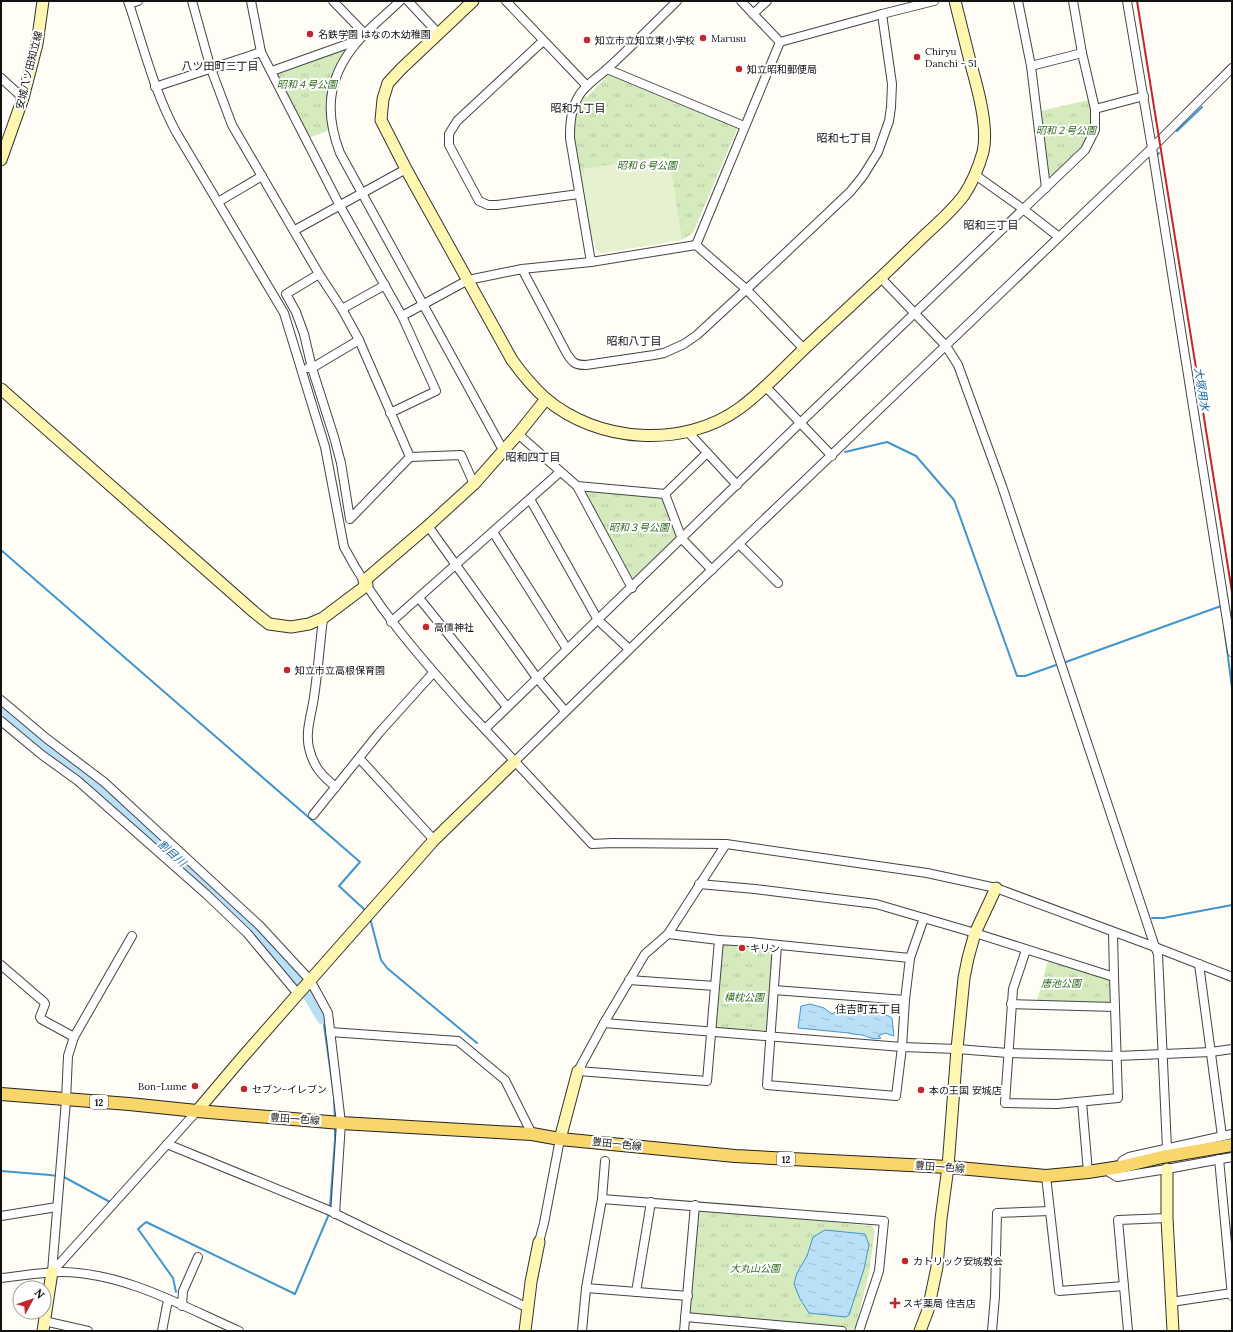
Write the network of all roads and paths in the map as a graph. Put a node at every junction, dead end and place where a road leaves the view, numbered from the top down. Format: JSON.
{"nodes":[{"id":1,"x":43,"y":1,"type":"edge"},
{"id":2,"x":138,"y":1,"type":"edge"},
{"id":3,"x":192,"y":1,"type":"edge"},
{"id":4,"x":251,"y":1,"type":"edge"},
{"id":5,"x":333,"y":1,"type":"edge"},
{"id":6,"x":400,"y":1,"type":"edge"},
{"id":7,"x":408,"y":1,"type":"edge"},
{"id":8,"x":473,"y":1,"type":"edge"},
{"id":9,"x":506,"y":1,"type":"edge"},
{"id":10,"x":677,"y":1,"type":"edge"},
{"id":11,"x":741,"y":1,"type":"edge"},
{"id":12,"x":767,"y":1,"type":"edge"},
{"id":13,"x":934,"y":1,"type":"edge"},
{"id":14,"x":955,"y":1,"type":"edge"},
{"id":15,"x":1018,"y":1,"type":"edge"},
{"id":16,"x":1073,"y":1,"type":"edge"},
{"id":17,"x":1127,"y":1,"type":"edge"},
{"id":18,"x":129,"y":2,"type":"edge"},
{"id":19,"x":753,"y":14,"type":"junction"},
{"id":20,"x":882,"y":14,"type":"junction"},
{"id":21,"x":438,"y":33,"type":"junction"},
{"id":22,"x":362,"y":37,"type":"junction"},
{"id":23,"x":543,"y":41,"type":"junction"},
{"id":24,"x":780,"y":42,"type":"junction"},
{"id":25,"x":261,"y":52,"type":"junction"},
{"id":26,"x":1082,"y":53,"type":"junction"},
{"id":27,"x":1031,"y":66,"type":"junction"},
{"id":28,"x":1232,"y":68,"type":"edge"},
{"id":29,"x":211,"y":69,"type":"junction"},
{"id":30,"x":607,"y":69,"type":"junction"},
{"id":31,"x":272,"y":71,"type":"junction"},
{"id":32,"x":1,"y":78,"type":"edge"},
{"id":33,"x":586,"y":86,"type":"junction"},
{"id":34,"x":156,"y":87,"type":"junction"},
{"id":35,"x":1144,"y":96,"type":"junction"},
{"id":36,"x":23,"y":98,"type":"junction"},
{"id":37,"x":1095,"y":109,"type":"junction"},
{"id":38,"x":744,"y":126,"type":"junction"},
{"id":39,"x":1152,"y":148,"type":"junction"},
{"id":40,"x":1,"y":160,"type":"edge"},
{"id":41,"x":406,"y":169,"type":"junction"},
{"id":42,"x":974,"y":174,"type":"junction"},
{"id":43,"x":262,"y":176,"type":"junction"},
{"id":44,"x":1046,"y":188,"type":"junction"},
{"id":45,"x":362,"y":193,"type":"junction"},
{"id":46,"x":579,"y":194,"type":"junction"},
{"id":47,"x":218,"y":202,"type":"junction"},
{"id":48,"x":340,"y":206,"type":"junction"},
{"id":49,"x":1023,"y":209,"type":"junction"},
{"id":50,"x":294,"y":230,"type":"junction"},
{"id":51,"x":1059,"y":237,"type":"junction"},
{"id":52,"x":696,"y":245,"type":"junction"},
{"id":53,"x":591,"y":262,"type":"junction"},
{"id":54,"x":522,"y":269,"type":"junction"},
{"id":55,"x":319,"y":274,"type":"junction"},
{"id":56,"x":881,"y":278,"type":"junction"},
{"id":57,"x":468,"y":280,"type":"junction"},
{"id":58,"x":385,"y":285,"type":"junction"},
{"id":59,"x":746,"y":289,"type":"junction"},
{"id":60,"x":424,"y":304,"type":"junction"},
{"id":61,"x":342,"y":309,"type":"junction"},
{"id":62,"x":915,"y":314,"type":"junction"},
{"id":63,"x":402,"y":316,"type":"junction"},
{"id":64,"x":359,"y":340,"type":"junction"},
{"id":65,"x":946,"y":346,"type":"junction"},
{"id":66,"x":804,"y":349,"type":"junction"},
{"id":67,"x":312,"y":368,"type":"junction"},
{"id":68,"x":302,"y":372,"type":"junction"},
{"id":69,"x":766,"y":387,"type":"junction"},
{"id":70,"x":1,"y":389,"type":"edge"},
{"id":71,"x":546,"y":399,"type":"junction"},
{"id":72,"x":390,"y":413,"type":"junction"},
{"id":73,"x":800,"y":424,"type":"junction"},
{"id":74,"x":688,"y":432,"type":"junction"},
{"id":75,"x":518,"y":434,"type":"junction"},
{"id":76,"x":503,"y":450,"type":"junction"},
{"id":77,"x":707,"y":453,"type":"junction"},
{"id":78,"x":832,"y":456,"type":"junction"},
{"id":79,"x":410,"y":457,"type":"junction"},
{"id":80,"x":560,"y":472,"type":"junction"},
{"id":81,"x":474,"y":484,"type":"junction"},
{"id":82,"x":737,"y":485,"type":"junction"},
{"id":83,"x":577,"y":486,"type":"junction"},
{"id":84,"x":665,"y":494,"type":"junction"},
{"id":85,"x":530,"y":499,"type":"junction"},
{"id":86,"x":428,"y":526,"type":"junction"},
{"id":87,"x":492,"y":532,"type":"junction"},
{"id":88,"x":682,"y":539,"type":"junction"},
{"id":89,"x":739,"y":544,"type":"junction"},
{"id":90,"x":456,"y":564,"type":"junction"},
{"id":91,"x":712,"y":570,"type":"junction"},
{"id":92,"x":366,"y":583,"type":"junction"},
{"id":93,"x":778,"y":583,"type":"dead end"},
{"id":94,"x":632,"y":588,"type":"junction"},
{"id":95,"x":419,"y":598,"type":"junction"},
{"id":96,"x":323,"y":618,"type":"junction"},
{"id":97,"x":598,"y":620,"type":"junction"},
{"id":98,"x":391,"y":622,"type":"junction"},
{"id":99,"x":568,"y":649,"type":"junction"},
{"id":100,"x":629,"y":649,"type":"junction"},
{"id":101,"x":1232,"y":652,"type":"edge"},
{"id":102,"x":433,"y":673,"type":"junction"},
{"id":103,"x":537,"y":678,"type":"junction"},
{"id":104,"x":1,"y":700,"type":"edge"},
{"id":105,"x":507,"y":707,"type":"junction"},
{"id":106,"x":565,"y":710,"type":"junction"},
{"id":107,"x":1,"y":721,"type":"edge"},
{"id":108,"x":485,"y":729,"type":"junction"},
{"id":109,"x":359,"y":758,"type":"junction"},
{"id":110,"x":515,"y":761,"type":"junction"},
{"id":111,"x":336,"y":787,"type":"junction"},
{"id":112,"x":313,"y":815,"type":"dead end"},
{"id":113,"x":434,"y":840,"type":"junction"},
{"id":114,"x":726,"y":844,"type":"junction"},
{"id":115,"x":699,"y":884,"type":"junction"},
{"id":116,"x":996,"y":888,"type":"junction"},
{"id":117,"x":924,"y":918,"type":"junction"},
{"id":118,"x":1113,"y":932,"type":"junction"},
{"id":119,"x":975,"y":933,"type":"junction"},
{"id":120,"x":668,"y":934,"type":"junction"},
{"id":121,"x":132,"y":936,"type":"dead end"},
{"id":122,"x":719,"y":940,"type":"junction"},
{"id":123,"x":777,"y":945,"type":"junction"},
{"id":124,"x":1155,"y":947,"type":"junction"},
{"id":125,"x":1026,"y":950,"type":"junction"},
{"id":126,"x":910,"y":958,"type":"junction"},
{"id":127,"x":1199,"y":964,"type":"junction"},
{"id":128,"x":1,"y":965,"type":"edge"},
{"id":129,"x":1114,"y":977,"type":"junction"},
{"id":130,"x":1232,"y":977,"type":"edge"},
{"id":131,"x":310,"y":980,"type":"junction"},
{"id":132,"x":629,"y":980,"type":"junction"},
{"id":133,"x":715,"y":986,"type":"junction"},
{"id":134,"x":774,"y":990,"type":"junction"},
{"id":135,"x":300,"y":992,"type":"junction"},
{"id":136,"x":905,"y":1000,"type":"junction"},
{"id":137,"x":1012,"y":1004,"type":"junction"},
{"id":138,"x":1115,"y":1007,"type":"junction"},
{"id":139,"x":604,"y":1023,"type":"junction"},
{"id":140,"x":712,"y":1031,"type":"junction"},
{"id":141,"x":330,"y":1032,"type":"junction"},
{"id":142,"x":770,"y":1036,"type":"junction"},
{"id":143,"x":74,"y":1037,"type":"junction"},
{"id":144,"x":902,"y":1047,"type":"junction"},
{"id":145,"x":957,"y":1049,"type":"junction"},
{"id":146,"x":1232,"y":1049,"type":"edge"},
{"id":147,"x":1211,"y":1052,"type":"junction"},
{"id":148,"x":1008,"y":1053,"type":"junction"},
{"id":149,"x":1163,"y":1054,"type":"junction"},
{"id":150,"x":1117,"y":1056,"type":"junction"},
{"id":151,"x":578,"y":1071,"type":"junction"},
{"id":152,"x":1,"y":1094,"type":"edge"},
{"id":153,"x":66,"y":1100,"type":"junction"},
{"id":154,"x":1082,"y":1102,"type":"junction"},
{"id":155,"x":197,"y":1111,"type":"junction"},
{"id":156,"x":337,"y":1122,"type":"junction"},
{"id":157,"x":532,"y":1134,"type":"junction"},
{"id":158,"x":1232,"y":1134,"type":"edge"},
{"id":159,"x":1222,"y":1136,"type":"junction"},
{"id":160,"x":560,"y":1139,"type":"junction"},
{"id":161,"x":167,"y":1144,"type":"junction"},
{"id":162,"x":1232,"y":1145,"type":"edge"},
{"id":163,"x":1167,"y":1148,"type":"junction"},
{"id":164,"x":1232,"y":1157,"type":"edge"},
{"id":165,"x":1219,"y":1160,"type":"junction"},
{"id":166,"x":605,"y":1161,"type":"dead end"},
{"id":167,"x":948,"y":1167,"type":"junction"},
{"id":168,"x":1120,"y":1167,"type":"junction"},
{"id":169,"x":1107,"y":1168,"type":"junction"},
{"id":170,"x":1167,"y":1169,"type":"junction"},
{"id":171,"x":1088,"y":1172,"type":"junction"},
{"id":172,"x":1046,"y":1176,"type":"junction"},
{"id":173,"x":602,"y":1199,"type":"junction"},
{"id":174,"x":651,"y":1202,"type":"junction"},
{"id":175,"x":695,"y":1206,"type":"junction"},
{"id":176,"x":57,"y":1208,"type":"junction"},
{"id":177,"x":1050,"y":1211,"type":"junction"},
{"id":178,"x":332,"y":1212,"type":"junction"},
{"id":179,"x":1,"y":1216,"type":"edge"},
{"id":180,"x":1167,"y":1218,"type":"junction"},
{"id":181,"x":539,"y":1242,"type":"joint"},
{"id":182,"x":198,"y":1257,"type":"dead end"},
{"id":183,"x":52,"y":1272,"type":"junction"},
{"id":184,"x":1,"y":1278,"type":"edge"},
{"id":185,"x":1124,"y":1286,"type":"junction"},
{"id":186,"x":586,"y":1288,"type":"junction"},
{"id":187,"x":636,"y":1292,"type":"junction"},
{"id":188,"x":1232,"y":1294,"type":"edge"},
{"id":189,"x":688,"y":1296,"type":"junction"},
{"id":190,"x":168,"y":1300,"type":"junction"},
{"id":191,"x":1171,"y":1302,"type":"junction"},
{"id":192,"x":182,"y":1306,"type":"junction"},
{"id":193,"x":528,"y":1308,"type":"junction"},
{"id":194,"x":685,"y":1317,"type":"junction"},
{"id":195,"x":44,"y":1326,"type":"edge"},
{"id":196,"x":745,"y":1327,"type":"edge"},
{"id":197,"x":803,"y":1329,"type":"edge"},
{"id":198,"x":88,"y":1331,"type":"edge"},
{"id":199,"x":162,"y":1331,"type":"edge"},
{"id":200,"x":239,"y":1331,"type":"edge"},
{"id":201,"x":525,"y":1331,"type":"edge"},
{"id":202,"x":582,"y":1331,"type":"edge"},
{"id":203,"x":684,"y":1331,"type":"edge"},
{"id":204,"x":842,"y":1331,"type":"edge"},
{"id":205,"x":859,"y":1331,"type":"edge"},
{"id":206,"x":920,"y":1331,"type":"edge"},
{"id":207,"x":992,"y":1331,"type":"edge"},
{"id":208,"x":1127,"y":1331,"type":"edge"},
{"id":209,"x":1173,"y":1331,"type":"edge"}],
"edges":[{"from":1,"to":36,"type":"street","name":"安城八ツ田知立線"},
{"from":2,"to":18,"type":"street"},
{"from":3,"to":29,"type":"street"},
{"from":4,"to":25,"type":"street"},
{"from":5,"to":22,"type":"street"},
{"from":6,"to":22,"type":"street"},
{"from":7,"to":21,"type":"street"},
{"from":8,"to":21,"type":"street"},
{"from":9,"to":23,"type":"street"},
{"from":10,"to":30,"type":"street"},
{"from":11,"to":19,"type":"street"},
{"from":12,"to":19,"type":"street"},
{"from":13,"to":20,"type":"street"},
{"from":14,"to":42,"type":"street"},
{"from":15,"to":27,"type":"street"},
{"from":16,"to":26,"type":"street"},
{"from":17,"to":35,"type":"street"},
{"from":18,"to":34,"type":"street"},
{"from":19,"to":24,"type":"street"},
{"from":20,"to":24,"type":"street"},
{"from":20,"to":59,"type":"street"},
{"from":21,"to":41,"type":"street"},
{"from":22,"to":31,"type":"street"},
{"from":22,"to":45,"type":"street"},
{"from":23,"to":33,"type":"street"},
{"from":23,"to":46,"type":"street"},
{"from":24,"to":38,"type":"street"},
{"from":25,"to":29,"type":"street"},
{"from":25,"to":31,"type":"street"},
{"from":26,"to":27,"type":"street"},
{"from":26,"to":37,"type":"street"},
{"from":27,"to":44,"type":"street"},
{"from":28,"to":39,"type":"street"},
{"from":29,"to":34,"type":"street"},
{"from":29,"to":43,"type":"street"},
{"from":30,"to":33,"type":"street"},
{"from":30,"to":38,"type":"street"},
{"from":31,"to":48,"type":"street"},
{"from":32,"to":36,"type":"street"},
{"from":33,"to":46,"type":"street"},
{"from":34,"to":47,"type":"street"},
{"from":35,"to":37,"type":"street"},
{"from":35,"to":39,"type":"street"},
{"from":36,"to":40,"type":"street","name":"安城八ツ田知立線"},
{"from":37,"to":44,"type":"street"},
{"from":38,"to":52,"type":"street"},
{"from":39,"to":51,"type":"street"},
{"from":39,"to":101,"type":"street"},
{"from":41,"to":45,"type":"street"},
{"from":41,"to":57,"type":"street"},
{"from":42,"to":49,"type":"street"},
{"from":42,"to":56,"type":"street"},
{"from":43,"to":47,"type":"street"},
{"from":43,"to":50,"type":"street"},
{"from":44,"to":49,"type":"street"},
{"from":45,"to":48,"type":"street"},
{"from":45,"to":60,"type":"street"},
{"from":46,"to":53,"type":"street"},
{"from":47,"to":68,"type":"street"},
{"from":48,"to":50,"type":"street"},
{"from":48,"to":58,"type":"street"},
{"from":49,"to":51,"type":"street"},
{"from":49,"to":62,"type":"street"},
{"from":50,"to":55,"type":"street"},
{"from":51,"to":65,"type":"street"},
{"from":52,"to":53,"type":"street"},
{"from":52,"to":59,"type":"street"},
{"from":53,"to":54,"type":"street"},
{"from":54,"to":57,"type":"street"},
{"from":54,"to":59,"type":"street"},
{"from":55,"to":61,"type":"street"},
{"from":55,"to":67,"type":"street"},
{"from":56,"to":62,"type":"street"},
{"from":56,"to":66,"type":"street"},
{"from":57,"to":60,"type":"street"},
{"from":57,"to":71,"type":"street"},
{"from":58,"to":61,"type":"street"},
{"from":58,"to":63,"type":"street"},
{"from":59,"to":66,"type":"street"},
{"from":60,"to":63,"type":"street"},
{"from":60,"to":76,"type":"street"},
{"from":61,"to":64,"type":"street"},
{"from":62,"to":65,"type":"street"},
{"from":62,"to":73,"type":"street"},
{"from":63,"to":72,"type":"street"},
{"from":64,"to":67,"type":"street"},
{"from":64,"to":72,"type":"street"},
{"from":65,"to":78,"type":"street"},
{"from":65,"to":124,"type":"street"},
{"from":66,"to":69,"type":"street"},
{"from":67,"to":68,"type":"street"},
{"from":67,"to":79,"type":"street"},
{"from":68,"to":92,"type":"street"},
{"from":69,"to":73,"type":"street"},
{"from":69,"to":74,"type":"street"},
{"from":70,"to":96,"type":"street"},
{"from":71,"to":74,"type":"street"},
{"from":71,"to":75,"type":"street"},
{"from":72,"to":79,"type":"street"},
{"from":73,"to":78,"type":"street"},
{"from":73,"to":82,"type":"street"},
{"from":74,"to":77,"type":"street"},
{"from":75,"to":76,"type":"street"},
{"from":75,"to":80,"type":"street"},
{"from":76,"to":81,"type":"street"},
{"from":77,"to":82,"type":"street"},
{"from":77,"to":84,"type":"street"},
{"from":78,"to":89,"type":"street"},
{"from":79,"to":81,"type":"street"},
{"from":80,"to":83,"type":"street"},
{"from":80,"to":85,"type":"street"},
{"from":81,"to":86,"type":"street"},
{"from":82,"to":88,"type":"street"},
{"from":83,"to":84,"type":"street"},
{"from":83,"to":94,"type":"street"},
{"from":84,"to":88,"type":"street"},
{"from":85,"to":87,"type":"street"},
{"from":85,"to":97,"type":"street"},
{"from":86,"to":90,"type":"street"},
{"from":86,"to":92,"type":"street"},
{"from":87,"to":90,"type":"street"},
{"from":87,"to":99,"type":"street"},
{"from":88,"to":91,"type":"street"},
{"from":88,"to":94,"type":"street"},
{"from":89,"to":91,"type":"street"},
{"from":89,"to":93,"type":"street"},
{"from":90,"to":95,"type":"street"},
{"from":90,"to":103,"type":"street"},
{"from":91,"to":100,"type":"street"},
{"from":92,"to":96,"type":"street"},
{"from":92,"to":98,"type":"street"},
{"from":94,"to":97,"type":"street"},
{"from":95,"to":98,"type":"street"},
{"from":95,"to":105,"type":"street"},
{"from":96,"to":111,"type":"street"},
{"from":97,"to":99,"type":"street"},
{"from":97,"to":100,"type":"street"},
{"from":98,"to":102,"type":"street"},
{"from":99,"to":103,"type":"street"},
{"from":100,"to":106,"type":"street"},
{"from":102,"to":108,"type":"street"},
{"from":102,"to":109,"type":"street"},
{"from":103,"to":105,"type":"street"},
{"from":103,"to":106,"type":"street"},
{"from":104,"to":131,"type":"street"},
{"from":105,"to":108,"type":"street"},
{"from":106,"to":110,"type":"street"},
{"from":107,"to":135,"type":"street"},
{"from":108,"to":110,"type":"street"},
{"from":109,"to":111,"type":"street"},
{"from":109,"to":113,"type":"street"},
{"from":110,"to":113,"type":"street"},
{"from":110,"to":114,"type":"street"},
{"from":111,"to":112,"type":"street"},
{"from":113,"to":131,"type":"street"},
{"from":114,"to":115,"type":"street"},
{"from":114,"to":116,"type":"street"},
{"from":115,"to":117,"type":"street"},
{"from":115,"to":120,"type":"street"},
{"from":116,"to":118,"type":"street"},
{"from":116,"to":119,"type":"street"},
{"from":117,"to":119,"type":"street"},
{"from":117,"to":126,"type":"street"},
{"from":118,"to":124,"type":"street"},
{"from":118,"to":129,"type":"street"},
{"from":119,"to":125,"type":"street"},
{"from":119,"to":145,"type":"street"},
{"from":120,"to":122,"type":"street"},
{"from":120,"to":132,"type":"street"},
{"from":121,"to":143,"type":"street"},
{"from":122,"to":123,"type":"street"},
{"from":122,"to":133,"type":"street"},
{"from":123,"to":126,"type":"street"},
{"from":123,"to":134,"type":"street"},
{"from":124,"to":127,"type":"street"},
{"from":124,"to":149,"type":"street"},
{"from":125,"to":129,"type":"street"},
{"from":125,"to":137,"type":"street"},
{"from":126,"to":136,"type":"street"},
{"from":127,"to":130,"type":"street"},
{"from":127,"to":147,"type":"street"},
{"from":128,"to":143,"type":"street"},
{"from":129,"to":138,"type":"street"},
{"from":131,"to":135,"type":"street"},
{"from":131,"to":141,"type":"street"},
{"from":132,"to":133,"type":"street"},
{"from":132,"to":139,"type":"street"},
{"from":133,"to":140,"type":"street"},
{"from":134,"to":136,"type":"street"},
{"from":134,"to":142,"type":"street"},
{"from":135,"to":155,"type":"street"},
{"from":136,"to":144,"type":"street"},
{"from":137,"to":138,"type":"street"},
{"from":137,"to":148,"type":"street"},
{"from":138,"to":150,"type":"street"},
{"from":139,"to":140,"type":"street"},
{"from":139,"to":151,"type":"street"},
{"from":140,"to":142,"type":"street"},
{"from":140,"to":151,"type":"street"},
{"from":141,"to":156,"type":"street"},
{"from":141,"to":157,"type":"street"},
{"from":142,"to":144,"type":"street"},
{"from":142,"to":144,"type":"street"},
{"from":143,"to":153,"type":"street"},
{"from":144,"to":145,"type":"street"},
{"from":145,"to":148,"type":"street"},
{"from":145,"to":167,"type":"street"},
{"from":146,"to":147,"type":"street"},
{"from":147,"to":149,"type":"street"},
{"from":147,"to":159,"type":"street"},
{"from":148,"to":150,"type":"street"},
{"from":148,"to":154,"type":"street"},
{"from":149,"to":150,"type":"street"},
{"from":149,"to":163,"type":"street"},
{"from":150,"to":154,"type":"street"},
{"from":151,"to":160,"type":"street"},
{"from":152,"to":153,"type":"main road","name":"豊田一色線","number":"12"},
{"from":153,"to":155,"type":"main road","name":"豊田一色線","number":"12"},
{"from":153,"to":176,"type":"street"},
{"from":154,"to":171,"type":"street"},
{"from":155,"to":156,"type":"main road","name":"豊田一色線","number":"12"},
{"from":155,"to":161,"type":"street"},
{"from":156,"to":157,"type":"main road","name":"豊田一色線","number":"12"},
{"from":156,"to":178,"type":"street"},
{"from":157,"to":160,"type":"main road","name":"豊田一色線","number":"12"},
{"from":158,"to":159,"type":"street"},
{"from":159,"to":163,"type":"street"},
{"from":160,"to":167,"type":"main road","name":"豊田一色線","number":"12"},
{"from":160,"to":181,"type":"street"},
{"from":161,"to":178,"type":"street"},
{"from":161,"to":183,"type":"street"},
{"from":162,"to":168,"type":"main road","name":"豊田一色線","number":"12"},
{"from":163,"to":168,"type":"street"},
{"from":164,"to":165,"type":"street"},
{"from":165,"to":170,"type":"street"},
{"from":165,"to":188,"type":"street"},
{"from":166,"to":173,"type":"street"},
{"from":167,"to":172,"type":"main road","name":"豊田一色線","number":"12"},
{"from":167,"to":206,"type":"street"},
{"from":168,"to":169,"type":"main road","name":"豊田一色線","number":"12"},
{"from":169,"to":170,"type":"street"},
{"from":169,"to":171,"type":"main road","name":"豊田一色線","number":"12"},
{"from":170,"to":180,"type":"street"},
{"from":171,"to":172,"type":"main road","name":"豊田一色線","number":"12"},
{"from":172,"to":177,"type":"street"},
{"from":173,"to":174,"type":"street"},
{"from":173,"to":186,"type":"street"},
{"from":174,"to":175,"type":"street"},
{"from":174,"to":187,"type":"street"},
{"from":175,"to":189,"type":"street"},
{"from":175,"to":205,"type":"street"},
{"from":176,"to":179,"type":"street"},
{"from":176,"to":183,"type":"street"},
{"from":177,"to":185,"type":"street"},
{"from":177,"to":207,"type":"street"},
{"from":178,"to":193,"type":"street"},
{"from":180,"to":185,"type":"street"},
{"from":180,"to":191,"type":"street"},
{"from":181,"to":193,"type":"street"},
{"from":182,"to":192,"type":"street"},
{"from":183,"to":184,"type":"street"},
{"from":183,"to":190,"type":"street"},
{"from":183,"to":195,"type":"street"},
{"from":185,"to":208,"type":"street"},
{"from":186,"to":187,"type":"street"},
{"from":186,"to":202,"type":"street"},
{"from":187,"to":189,"type":"street"},
{"from":188,"to":191,"type":"street"},
{"from":189,"to":194,"type":"street"},
{"from":190,"to":192,"type":"street"},
{"from":190,"to":199,"type":"street"},
{"from":191,"to":209,"type":"street"},
{"from":192,"to":200,"type":"street"},
{"from":193,"to":201,"type":"street"},
{"from":194,"to":196,"type":"street"},
{"from":194,"to":203,"type":"street"},
{"from":195,"to":198,"type":"street"},
{"from":196,"to":197,"type":"street"},
{"from":197,"to":204,"type":"street"}]}
